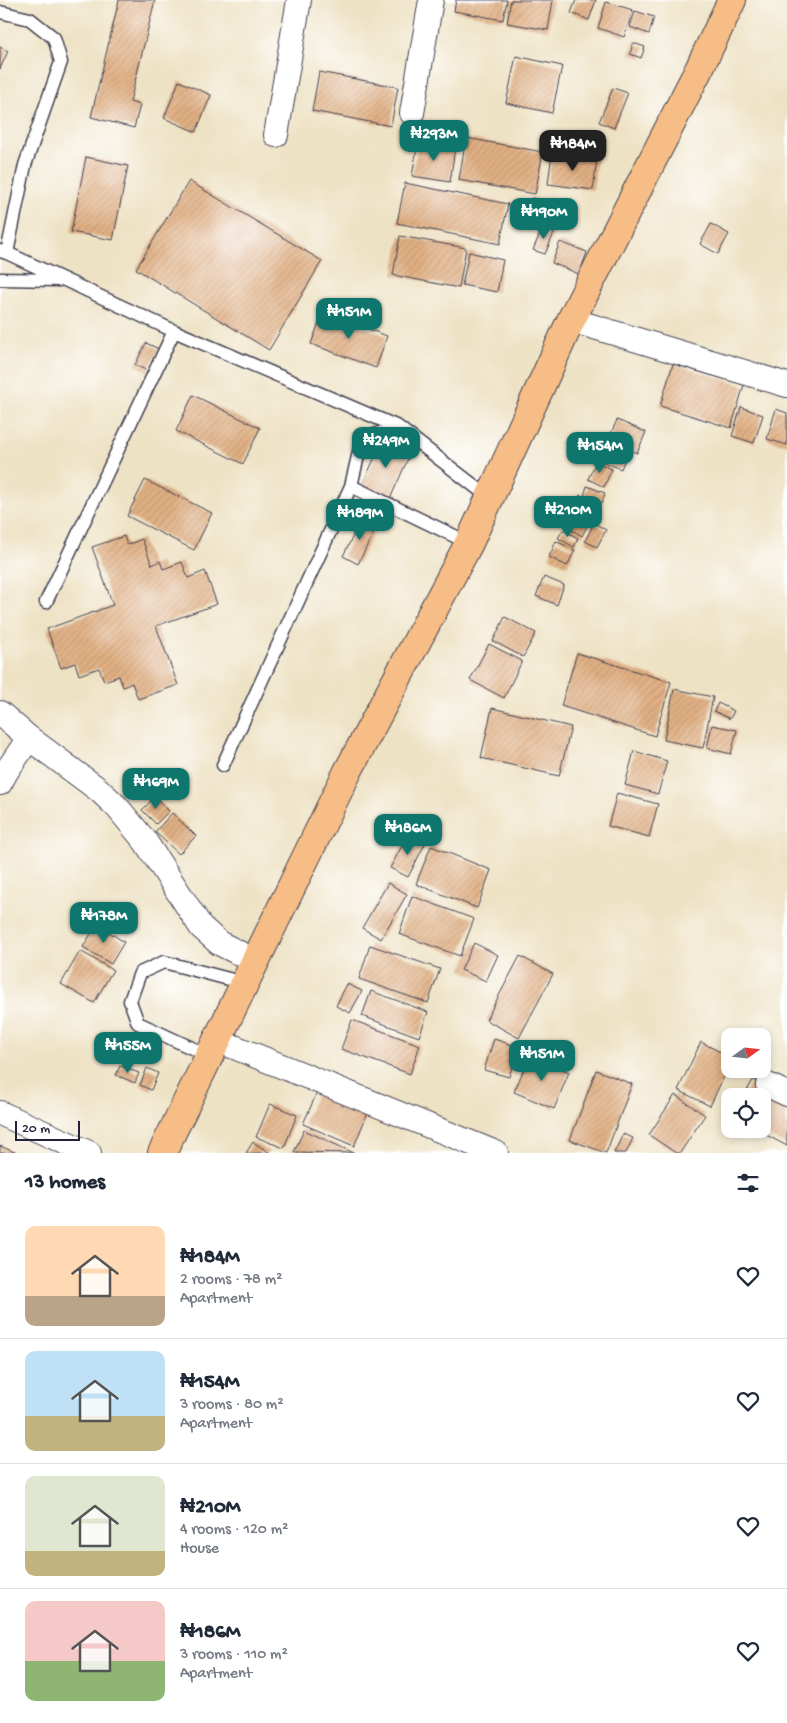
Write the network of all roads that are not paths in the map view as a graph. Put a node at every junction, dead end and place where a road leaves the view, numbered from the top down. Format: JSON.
{"nodes":[{"id":1,"x":298,"y":0,"type":"edge"},
{"id":2,"x":431,"y":0,"type":"edge"},
{"id":3,"x":732,"y":0,"type":"edge"},
{"id":4,"x":0,"y":12,"type":"edge"},
{"id":5,"x":412,"y":113,"type":"dead end"},
{"id":6,"x":276,"y":135,"type":"dead end"},
{"id":7,"x":3,"y":252,"type":"edge"},
{"id":8,"x":0,"y":279,"type":"edge"},
{"id":9,"x":64,"y":280,"type":"junction"},
{"id":10,"x":571,"y":320,"type":"junction"},
{"id":11,"x":174,"y":331,"type":"junction"},
{"id":12,"x":787,"y":385,"type":"edge"},
{"id":13,"x":398,"y":427,"type":"junction"},
{"id":14,"x":351,"y":486,"type":"junction"},
{"id":15,"x":490,"y":498,"type":"junction"},
{"id":16,"x":469,"y":543,"type":"junction"},
{"id":17,"x":46,"y":602,"type":"dead end"},
{"id":18,"x":0,"y":713,"type":"edge"},
{"id":19,"x":29,"y":738,"type":"junction"},
{"id":20,"x":223,"y":765,"type":"dead end"},
{"id":21,"x":0,"y":784,"type":"edge"},
{"id":22,"x":250,"y":972,"type":"junction"},
{"id":23,"x":213,"y":1048,"type":"junction"},
{"id":24,"x":0,"y":1113,"type":"edge"},
{"id":25,"x":89,"y":1153,"type":"edge"},
{"id":26,"x":162,"y":1153,"type":"edge"},
{"id":27,"x":496,"y":1153,"type":"edge"}],
"edges":[{"from":1,"to":6,"type":"street"},
{"from":2,"to":5,"type":"street"},
{"from":3,"to":10,"type":"main road"},
{"from":4,"to":7,"type":"lane"},
{"from":7,"to":9,"type":"lane"},
{"from":8,"to":9,"type":"lane"},
{"from":9,"to":11,"type":"lane"},
{"from":10,"to":12,"type":"street"},
{"from":10,"to":15,"type":"main road"},
{"from":11,"to":13,"type":"lane"},
{"from":11,"to":17,"type":"lane"},
{"from":13,"to":14,"type":"lane"},
{"from":13,"to":15,"type":"lane"},
{"from":14,"to":16,"type":"lane"},
{"from":14,"to":20,"type":"lane"},
{"from":15,"to":16,"type":"main road"},
{"from":16,"to":22,"type":"main road"},
{"from":18,"to":19,"type":"street"},
{"from":19,"to":21,"type":"street"},
{"from":19,"to":22,"type":"street"},
{"from":22,"to":23,"type":"main road"},
{"from":22,"to":23,"type":"lane"},
{"from":23,"to":26,"type":"main road"},
{"from":23,"to":27,"type":"street"},
{"from":24,"to":25,"type":"street"}]}
